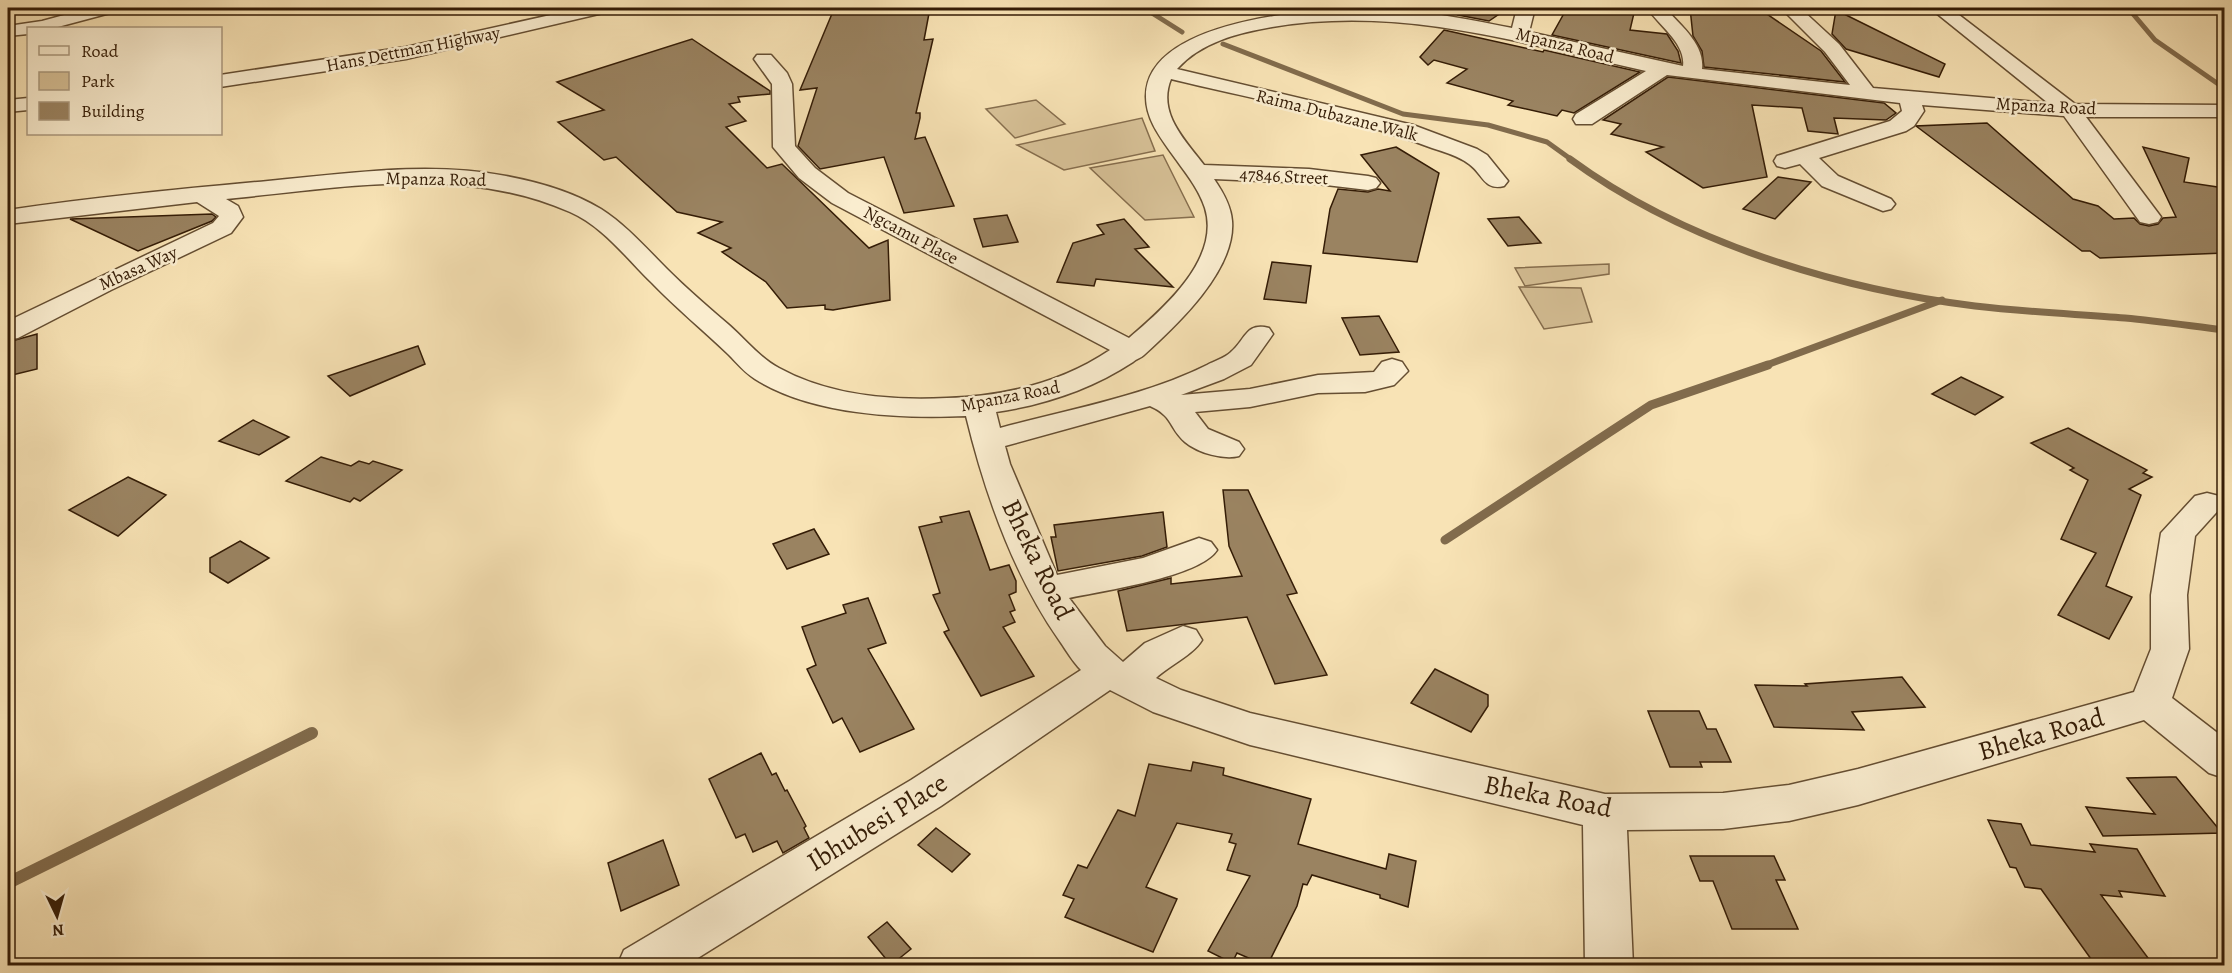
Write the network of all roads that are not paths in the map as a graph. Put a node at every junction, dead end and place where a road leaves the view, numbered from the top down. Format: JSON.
{"nodes":[{"id":1,"x":108,"y":8,"type":"edge"},
{"id":2,"x":603,"y":8,"type":"edge"},
{"id":3,"x":1526,"y":8,"type":"edge"},
{"id":4,"x":1656,"y":8,"type":"edge"},
{"id":5,"x":1790,"y":8,"type":"edge"},
{"id":6,"x":1939,"y":8,"type":"edge"},
{"id":7,"x":36,"y":27,"type":"edge"},
{"id":8,"x":27,"y":28,"type":"edge"},
{"id":9,"x":8,"y":31,"type":"edge"},
{"id":10,"x":1519,"y":34,"type":"junction"},
{"id":11,"x":764,"y":59,"type":"dead end"},
{"id":12,"x":1663,"y":69,"type":"junction"},
{"id":13,"x":1165,"y":72,"type":"junction"},
{"id":14,"x":1692,"y":73,"type":"junction"},
{"id":15,"x":222,"y":81,"type":"edge"},
{"id":16,"x":1866,"y":92,"type":"junction"},
{"id":17,"x":1910,"y":97,"type":"junction"},
{"id":18,"x":27,"y":104,"type":"edge"},
{"id":19,"x":8,"y":106,"type":"edge"},
{"id":20,"x":2070,"y":110,"type":"junction"},
{"id":21,"x":2224,"y":111,"type":"edge"},
{"id":22,"x":1584,"y":119,"type":"dead end"},
{"id":23,"x":1801,"y":156,"type":"junction"},
{"id":24,"x":1200,"y":172,"type":"junction"},
{"id":25,"x":1872,"y":176,"type":"dead end"},
{"id":26,"x":1496,"y":181,"type":"dead end"},
{"id":27,"x":1368,"y":183,"type":"dead end"},
{"id":28,"x":201,"y":194,"type":"junction"},
{"id":29,"x":1883,"y":204,"type":"dead end"},
{"id":30,"x":8,"y":217,"type":"edge"},
{"id":31,"x":2149,"y":217,"type":"dead end"},
{"id":32,"x":8,"y":332,"type":"edge"},
{"id":33,"x":1259,"y":334,"type":"dead end"},
{"id":34,"x":1133,"y":351,"type":"junction"},
{"id":35,"x":1392,"y":368,"type":"dead end"},
{"id":36,"x":1161,"y":401,"type":"junction"},
{"id":37,"x":983,"y":423,"type":"junction"},
{"id":38,"x":1228,"y":449,"type":"dead end"},
{"id":39,"x":2207,"y":504,"type":"dead end"},
{"id":40,"x":1199,"y":550,"type":"dead end"},
{"id":41,"x":1047,"y":591,"type":"junction"},
{"id":42,"x":1183,"y":640,"type":"dead end"},
{"id":43,"x":1118,"y":677,"type":"junction"},
{"id":44,"x":2150,"y":703,"type":"junction"},
{"id":45,"x":2224,"y":761,"type":"edge"},
{"id":46,"x":1605,"y":812,"type":"junction"},
{"id":47,"x":641,"y":966,"type":"edge"},
{"id":48,"x":1609,"y":966,"type":"edge"}],
"edges":[{"from":1,"to":7,"type":"street"},
{"from":2,"to":15,"type":"street","name":"Hans Dettman Highway"},
{"from":3,"to":10,"type":"street"},
{"from":4,"to":14,"type":"street"},
{"from":5,"to":16,"type":"street"},
{"from":6,"to":20,"type":"street"},
{"from":8,"to":9,"type":"street"},
{"from":10,"to":12,"type":"street","name":"Mpanza Road"},
{"from":10,"to":13,"type":"street","name":"Mpanza Road"},
{"from":11,"to":34,"type":"street","name":"Ngcamu Place"},
{"from":12,"to":14,"type":"street","name":"Mpanza Road"},
{"from":12,"to":22,"type":"street"},
{"from":13,"to":24,"type":"street","name":"Mpanza Road"},
{"from":13,"to":26,"type":"street","name":"Raima Dubazane Walk"},
{"from":14,"to":16,"type":"street","name":"Mpanza Road"},
{"from":16,"to":17,"type":"street","name":"Mpanza Road"},
{"from":17,"to":20,"type":"street","name":"Mpanza Road"},
{"from":17,"to":23,"type":"street"},
{"from":18,"to":19,"type":"street"},
{"from":20,"to":21,"type":"street","name":"Mpanza Road"},
{"from":20,"to":31,"type":"street"},
{"from":23,"to":25,"type":"street"},
{"from":23,"to":29,"type":"street"},
{"from":24,"to":27,"type":"street","name":"47846 Street"},
{"from":24,"to":34,"type":"street","name":"Mpanza Road"},
{"from":28,"to":30,"type":"street","name":"Mpanza Road"},
{"from":28,"to":32,"type":"street","name":"Mbasa Way"},
{"from":28,"to":37,"type":"street","name":"Mpanza Road"},
{"from":33,"to":36,"type":"street"},
{"from":34,"to":37,"type":"street","name":"Mpanza Road"},
{"from":35,"to":36,"type":"street"},
{"from":36,"to":37,"type":"street"},
{"from":36,"to":38,"type":"street"},
{"from":37,"to":41,"type":"street","name":"Bheka Road"},
{"from":39,"to":44,"type":"street"},
{"from":40,"to":41,"type":"street"},
{"from":41,"to":43,"type":"street","name":"Bheka Road"},
{"from":42,"to":43,"type":"street","name":"Ibhubesi Place"},
{"from":43,"to":46,"type":"street","name":"Bheka Road"},
{"from":43,"to":47,"type":"street","name":"Ibhubesi Place"},
{"from":44,"to":45,"type":"street"},
{"from":44,"to":46,"type":"street","name":"Bheka Road"},
{"from":46,"to":48,"type":"street"}]}
